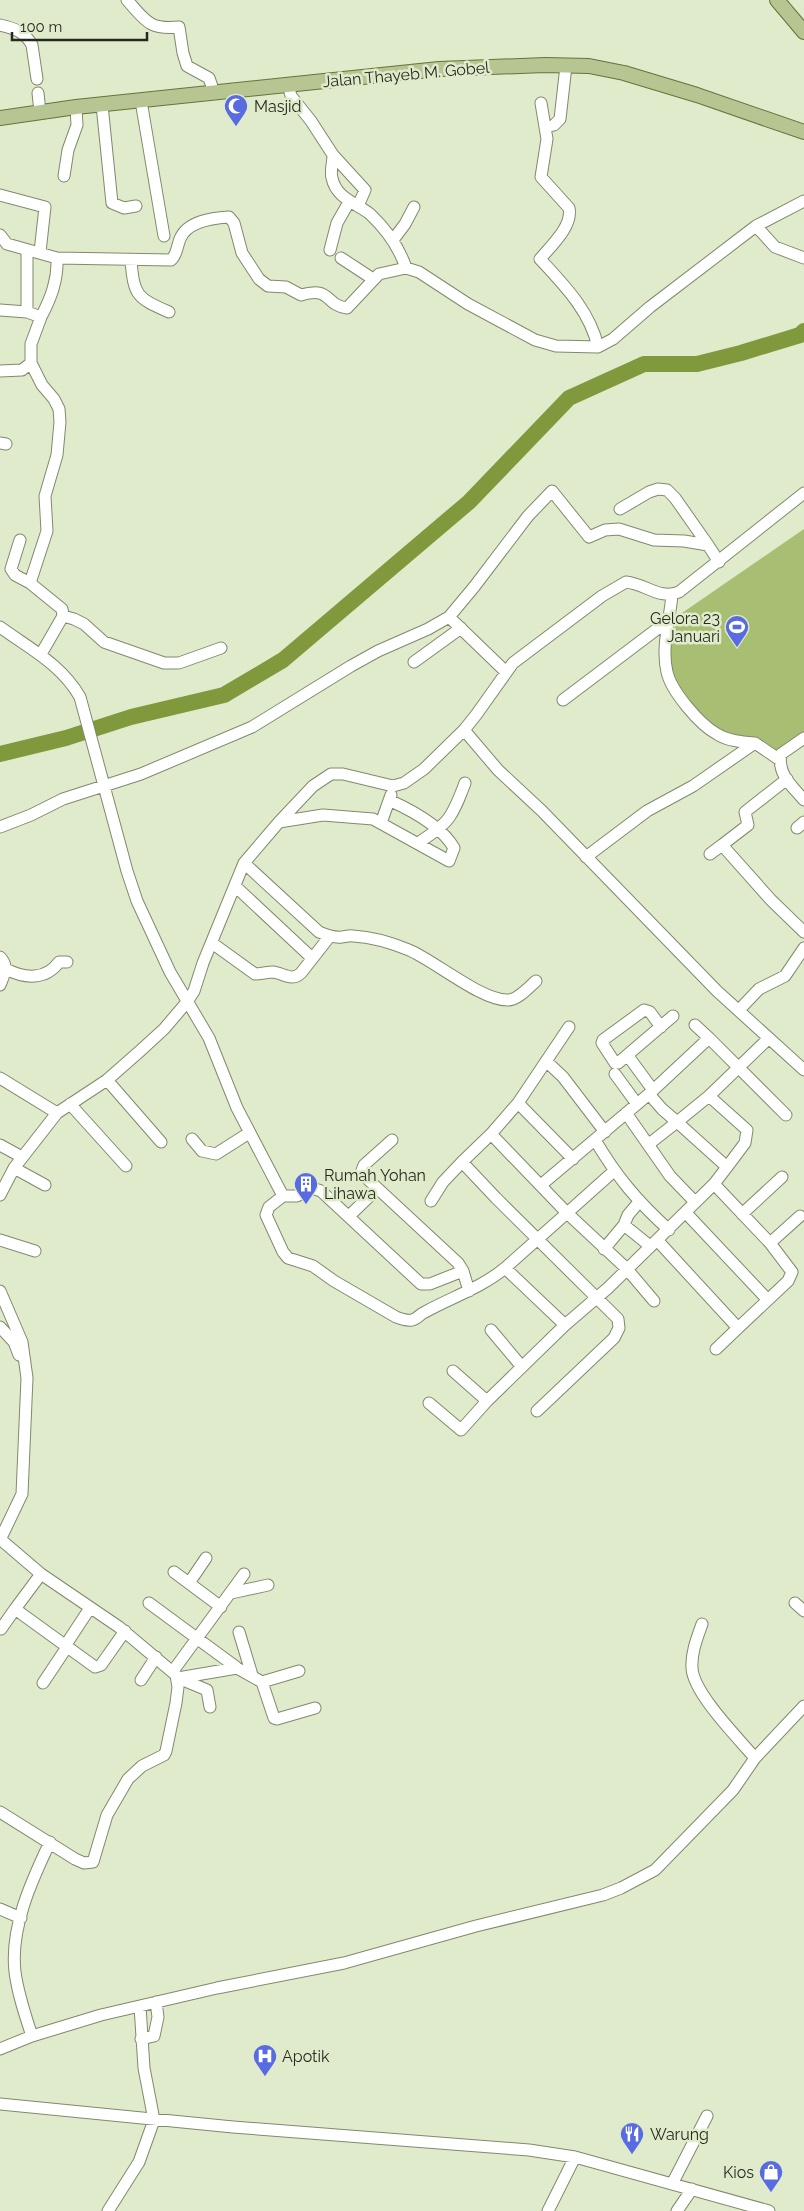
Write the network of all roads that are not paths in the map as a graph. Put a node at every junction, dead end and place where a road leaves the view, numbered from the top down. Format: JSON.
{"nodes":[{"id":1,"x":127,"y":0,"type":"edge"},
{"id":2,"x":777,"y":0,"type":"edge"},
{"id":3,"x":0,"y":25,"type":"edge"},
{"id":4,"x":804,"y":32,"type":"edge"},
{"id":5,"x":566,"y":66,"type":"junction"},
{"id":6,"x":37,"y":79,"type":"dead end"},
{"id":7,"x":288,"y":84,"type":"junction"},
{"id":8,"x":214,"y":92,"type":"junction"},
{"id":9,"x":38,"y":93,"type":"dead end"},
{"id":10,"x":140,"y":101,"type":"junction"},
{"id":11,"x":541,"y":103,"type":"dead end"},
{"id":12,"x":102,"y":105,"type":"junction"},
{"id":13,"x":76,"y":108,"type":"junction"},
{"id":14,"x":40,"y":112,"type":"junction"},
{"id":15,"x":0,"y":118,"type":"edge"},
{"id":16,"x":545,"y":127,"type":"junction"},
{"id":17,"x":804,"y":132,"type":"edge"},
{"id":18,"x":333,"y":156,"type":"junction"},
{"id":19,"x":64,"y":176,"type":"dead end"},
{"id":20,"x":0,"y":195,"type":"edge"},
{"id":21,"x":804,"y":201,"type":"edge"},
{"id":22,"x":353,"y":204,"type":"junction"},
{"id":23,"x":136,"y":206,"type":"dead end"},
{"id":24,"x":414,"y":207,"type":"dead end"},
{"id":25,"x":756,"y":226,"type":"junction"},
{"id":26,"x":0,"y":235,"type":"edge"},
{"id":27,"x":164,"y":236,"type":"dead end"},
{"id":28,"x":393,"y":240,"type":"junction"},
{"id":29,"x":27,"y":250,"type":"junction"},
{"id":30,"x":330,"y":250,"type":"dead end"},
{"id":31,"x":40,"y":252,"type":"junction"},
{"id":32,"x":57,"y":258,"type":"junction"},
{"id":33,"x":341,"y":258,"type":"dead end"},
{"id":34,"x":804,"y":258,"type":"edge"},
{"id":35,"x":131,"y":260,"type":"junction"},
{"id":36,"x":406,"y":268,"type":"junction"},
{"id":37,"x":373,"y":279,"type":"junction"},
{"id":38,"x":0,"y":310,"type":"edge"},
{"id":39,"x":26,"y":312,"type":"junction"},
{"id":40,"x":170,"y":312,"type":"dead end"},
{"id":41,"x":41,"y":317,"type":"junction"},
{"id":42,"x":598,"y":347,"type":"junction"},
{"id":43,"x":31,"y":363,"type":"junction"},
{"id":44,"x":0,"y":371,"type":"edge"},
{"id":45,"x":804,"y":492,"type":"edge"},
{"id":46,"x":620,"y":509,"type":"dead end"},
{"id":47,"x":20,"y":540,"type":"dead end"},
{"id":48,"x":708,"y":546,"type":"junction"},
{"id":49,"x":719,"y":562,"type":"junction"},
{"id":50,"x":30,"y":583,"type":"junction"},
{"id":51,"x":672,"y":595,"type":"junction"},
{"id":52,"x":63,"y":616,"type":"junction"},
{"id":53,"x":449,"y":617,"type":"junction"},
{"id":54,"x":669,"y":620,"type":"junction"},
{"id":55,"x":0,"y":626,"type":"edge"},
{"id":56,"x":461,"y":628,"type":"junction"},
{"id":57,"x":221,"y":648,"type":"dead end"},
{"id":58,"x":41,"y":654,"type":"junction"},
{"id":59,"x":414,"y":662,"type":"dead end"},
{"id":60,"x":506,"y":672,"type":"junction"},
{"id":61,"x":563,"y":700,"type":"dead end"},
{"id":62,"x":464,"y":730,"type":"junction"},
{"id":63,"x":804,"y":738,"type":"edge"},
{"id":64,"x":754,"y":743,"type":"junction"},
{"id":65,"x":780,"y":760,"type":"junction"},
{"id":66,"x":786,"y":779,"type":"junction"},
{"id":67,"x":465,"y":783,"type":"dead end"},
{"id":68,"x":393,"y":786,"type":"junction"},
{"id":69,"x":104,"y":787,"type":"junction"},
{"id":70,"x":804,"y":800,"type":"edge"},
{"id":71,"x":391,"y":801,"type":"junction"},
{"id":72,"x":279,"y":822,"type":"junction"},
{"id":73,"x":381,"y":823,"type":"junction"},
{"id":74,"x":0,"y":827,"type":"edge"},
{"id":75,"x":438,"y":830,"type":"junction"},
{"id":76,"x":418,"y":844,"type":"junction"},
{"id":77,"x":722,"y":845,"type":"junction"},
{"id":78,"x":710,"y":854,"type":"dead end"},
{"id":79,"x":586,"y":857,"type":"junction"},
{"id":80,"x":244,"y":863,"type":"junction"},
{"id":81,"x":235,"y":886,"type":"junction"},
{"id":82,"x":804,"y":932,"type":"edge"},
{"id":83,"x":330,"y":936,"type":"junction"},
{"id":84,"x":212,"y":943,"type":"junction"},
{"id":85,"x":804,"y":948,"type":"edge"},
{"id":86,"x":0,"y":957,"type":"edge"},
{"id":87,"x":312,"y":958,"type":"junction"},
{"id":88,"x":67,"y":962,"type":"dead end"},
{"id":89,"x":6,"y":969,"type":"junction"},
{"id":90,"x":536,"y":981,"type":"dead end"},
{"id":91,"x":0,"y":986,"type":"edge"},
{"id":92,"x":187,"y":1002,"type":"junction"},
{"id":93,"x":739,"y":1010,"type":"junction"},
{"id":94,"x":674,"y":1016,"type":"dead end"},
{"id":95,"x":695,"y":1024,"type":"dead end"},
{"id":96,"x":569,"y":1027,"type":"dead end"},
{"id":97,"x":661,"y":1027,"type":"junction"},
{"id":98,"x":709,"y":1038,"type":"junction"},
{"id":99,"x":769,"y":1038,"type":"junction"},
{"id":100,"x":628,"y":1056,"type":"junction"},
{"id":101,"x":546,"y":1061,"type":"junction"},
{"id":102,"x":738,"y":1067,"type":"junction"},
{"id":103,"x":804,"y":1070,"type":"edge"},
{"id":104,"x":615,"y":1074,"type":"dead end"},
{"id":105,"x":0,"y":1078,"type":"edge"},
{"id":106,"x":107,"y":1080,"type":"junction"},
{"id":107,"x":651,"y":1092,"type":"junction"},
{"id":108,"x":709,"y":1096,"type":"junction"},
{"id":109,"x":70,"y":1104,"type":"junction"},
{"id":110,"x":518,"y":1104,"type":"junction"},
{"id":111,"x":637,"y":1104,"type":"junction"},
{"id":112,"x":57,"y":1113,"type":"junction"},
{"id":113,"x":626,"y":1114,"type":"junction"},
{"id":114,"x":786,"y":1114,"type":"dead end"},
{"id":115,"x":677,"y":1122,"type":"junction"},
{"id":116,"x":605,"y":1132,"type":"junction"},
{"id":117,"x":249,"y":1133,"type":"junction"},
{"id":118,"x":491,"y":1134,"type":"junction"},
{"id":119,"x":192,"y":1139,"type":"dead end"},
{"id":120,"x":392,"y":1140,"type":"dead end"},
{"id":121,"x":595,"y":1140,"type":"junction"},
{"id":122,"x":161,"y":1142,"type":"dead end"},
{"id":123,"x":649,"y":1144,"type":"junction"},
{"id":124,"x":0,"y":1145,"type":"edge"},
{"id":125,"x":22,"y":1158,"type":"junction"},
{"id":126,"x":573,"y":1158,"type":"junction"},
{"id":127,"x":462,"y":1162,"type":"junction"},
{"id":128,"x":126,"y":1166,"type":"dead end"},
{"id":129,"x":727,"y":1167,"type":"junction"},
{"id":130,"x":14,"y":1168,"type":"junction"},
{"id":131,"x":614,"y":1171,"type":"junction"},
{"id":132,"x":782,"y":1177,"type":"dead end"},
{"id":133,"x":714,"y":1184,"type":"junction"},
{"id":134,"x":45,"y":1185,"type":"dead end"},
{"id":135,"x":541,"y":1186,"type":"junction"},
{"id":136,"x":377,"y":1189,"type":"junction"},
{"id":137,"x":0,"y":1194,"type":"edge"},
{"id":138,"x":283,"y":1196,"type":"junction"},
{"id":139,"x":432,"y":1201,"type":"dead end"},
{"id":140,"x":639,"y":1202,"type":"junction"},
{"id":141,"x":695,"y":1202,"type":"junction"},
{"id":142,"x":567,"y":1213,"type":"junction"},
{"id":143,"x":686,"y":1213,"type":"junction"},
{"id":144,"x":742,"y":1214,"type":"junction"},
{"id":145,"x":349,"y":1216,"type":"junction"},
{"id":146,"x":800,"y":1216,"type":"dead end"},
{"id":147,"x":624,"y":1225,"type":"junction"},
{"id":148,"x":669,"y":1230,"type":"junction"},
{"id":149,"x":537,"y":1239,"type":"junction"},
{"id":150,"x":0,"y":1240,"type":"edge"},
{"id":151,"x":654,"y":1243,"type":"junction"},
{"id":152,"x":770,"y":1243,"type":"junction"},
{"id":153,"x":604,"y":1249,"type":"junction"},
{"id":154,"x":35,"y":1251,"type":"dead end"},
{"id":155,"x":505,"y":1268,"type":"junction"},
{"id":156,"x":626,"y":1268,"type":"junction"},
{"id":157,"x":463,"y":1271,"type":"junction"},
{"id":158,"x":798,"y":1272,"type":"edge"},
{"id":159,"x":0,"y":1291,"type":"edge"},
{"id":160,"x":469,"y":1291,"type":"junction"},
{"id":161,"x":595,"y":1299,"type":"junction"},
{"id":162,"x":767,"y":1299,"type":"junction"},
{"id":163,"x":654,"y":1301,"type":"dead end"},
{"id":164,"x":565,"y":1325,"type":"junction"},
{"id":165,"x":0,"y":1327,"type":"edge"},
{"id":166,"x":738,"y":1328,"type":"junction"},
{"id":167,"x":491,"y":1330,"type":"dead end"},
{"id":168,"x":716,"y":1349,"type":"dead end"},
{"id":169,"x":522,"y":1367,"type":"junction"},
{"id":170,"x":453,"y":1371,"type":"dead end"},
{"id":171,"x":26,"y":1396,"type":"junction"},
{"id":172,"x":487,"y":1400,"type":"junction"},
{"id":173,"x":429,"y":1403,"type":"dead end"},
{"id":174,"x":537,"y":1411,"type":"dead end"},
{"id":175,"x":0,"y":1540,"type":"edge"},
{"id":176,"x":206,"y":1558,"type":"dead end"},
{"id":177,"x":174,"y":1572,"type":"dead end"},
{"id":178,"x":41,"y":1574,"type":"junction"},
{"id":179,"x":244,"y":1574,"type":"dead end"},
{"id":180,"x":189,"y":1583,"type":"junction"},
{"id":181,"x":268,"y":1586,"type":"dead end"},
{"id":182,"x":231,"y":1593,"type":"junction"},
{"id":183,"x":149,"y":1603,"type":"dead end"},
{"id":184,"x":795,"y":1603,"type":"dead end"},
{"id":185,"x":221,"y":1607,"type":"junction"},
{"id":186,"x":90,"y":1608,"type":"junction"},
{"id":187,"x":15,"y":1609,"type":"junction"},
{"id":188,"x":804,"y":1611,"type":"edge"},
{"id":189,"x":702,"y":1624,"type":"dead end"},
{"id":190,"x":1,"y":1628,"type":"edge"},
{"id":191,"x":125,"y":1631,"type":"junction"},
{"id":192,"x":239,"y":1632,"type":"dead end"},
{"id":193,"x":198,"y":1638,"type":"junction"},
{"id":194,"x":66,"y":1647,"type":"junction"},
{"id":195,"x":156,"y":1657,"type":"junction"},
{"id":196,"x":236,"y":1667,"type":"junction"},
{"id":197,"x":299,"y":1671,"type":"dead end"},
{"id":198,"x":252,"y":1674,"type":"junction"},
{"id":199,"x":175,"y":1675,"type":"junction"},
{"id":200,"x":141,"y":1680,"type":"dead end"},
{"id":201,"x":262,"y":1682,"type":"junction"},
{"id":202,"x":43,"y":1683,"type":"dead end"},
{"id":203,"x":804,"y":1706,"type":"edge"},
{"id":204,"x":210,"y":1707,"type":"dead end"},
{"id":205,"x":315,"y":1708,"type":"dead end"},
{"id":206,"x":755,"y":1758,"type":"junction"},
{"id":207,"x":0,"y":1812,"type":"edge"},
{"id":208,"x":50,"y":1842,"type":"junction"},
{"id":209,"x":0,"y":1909,"type":"edge"},
{"id":210,"x":21,"y":1918,"type":"junction"},
{"id":211,"x":156,"y":2002,"type":"junction"},
{"id":212,"x":140,"y":2006,"type":"junction"},
{"id":213,"x":32,"y":2036,"type":"junction"},
{"id":214,"x":142,"y":2039,"type":"junction"},
{"id":215,"x":0,"y":2049,"type":"edge"},
{"id":216,"x":0,"y":2104,"type":"edge"},
{"id":217,"x":707,"y":2116,"type":"dead end"},
{"id":218,"x":154,"y":2120,"type":"junction"},
{"id":219,"x":572,"y":2163,"type":"junction"},
{"id":220,"x":672,"y":2184,"type":"junction"},
{"id":221,"x":689,"y":2194,"type":"junction"},
{"id":222,"x":108,"y":2211,"type":"edge"},
{"id":223,"x":548,"y":2211,"type":"edge"},
{"id":224,"x":677,"y":2211,"type":"edge"},
{"id":225,"x":769,"y":2211,"type":"edge"}],
"edges":[{"from":1,"to":8,"type":"street"},
{"from":2,"to":4,"type":"main road"},
{"from":3,"to":6,"type":"street"},
{"from":5,"to":7,"type":"main road","name":"Jalan Thayeb M. Gobel"},
{"from":5,"to":16,"type":"street"},
{"from":5,"to":17,"type":"main road","name":"Jalan Thayeb M. Gobel"},
{"from":7,"to":8,"type":"main road","name":"Jalan Thayeb M. Gobel"},
{"from":7,"to":18,"type":"street"},
{"from":8,"to":10,"type":"main road","name":"Jalan Thayeb M. Gobel"},
{"from":9,"to":14,"type":"street"},
{"from":10,"to":12,"type":"main road","name":"Jalan Thayeb M. Gobel"},
{"from":10,"to":27,"type":"street"},
{"from":11,"to":16,"type":"street"},
{"from":12,"to":13,"type":"main road","name":"Jalan Thayeb M. Gobel"},
{"from":12,"to":23,"type":"street"},
{"from":13,"to":14,"type":"main road","name":"Jalan Thayeb M. Gobel"},
{"from":13,"to":19,"type":"street"},
{"from":14,"to":15,"type":"main road","name":"Jalan Thayeb M. Gobel"},
{"from":16,"to":42,"type":"street"},
{"from":18,"to":22,"type":"street"},
{"from":18,"to":22,"type":"street"},
{"from":20,"to":31,"type":"street"},
{"from":21,"to":25,"type":"street"},
{"from":22,"to":28,"type":"street"},
{"from":22,"to":30,"type":"street"},
{"from":24,"to":28,"type":"street"},
{"from":25,"to":34,"type":"street"},
{"from":25,"to":42,"type":"street"},
{"from":26,"to":29,"type":"street"},
{"from":28,"to":36,"type":"street"},
{"from":29,"to":31,"type":"street"},
{"from":29,"to":39,"type":"street"},
{"from":31,"to":32,"type":"street"},
{"from":32,"to":35,"type":"street"},
{"from":32,"to":41,"type":"street"},
{"from":33,"to":37,"type":"street"},
{"from":35,"to":37,"type":"street"},
{"from":35,"to":40,"type":"street"},
{"from":36,"to":37,"type":"street"},
{"from":36,"to":42,"type":"street"},
{"from":38,"to":39,"type":"street"},
{"from":39,"to":41,"type":"street"},
{"from":41,"to":43,"type":"street"},
{"from":43,"to":44,"type":"street"},
{"from":43,"to":50,"type":"street"},
{"from":45,"to":49,"type":"street"},
{"from":46,"to":48,"type":"street"},
{"from":47,"to":50,"type":"street"},
{"from":48,"to":49,"type":"street"},
{"from":48,"to":53,"type":"street"},
{"from":49,"to":51,"type":"street"},
{"from":50,"to":52,"type":"street"},
{"from":51,"to":54,"type":"street"},
{"from":51,"to":60,"type":"street"},
{"from":52,"to":57,"type":"street"},
{"from":52,"to":58,"type":"street"},
{"from":53,"to":56,"type":"street"},
{"from":53,"to":69,"type":"street"},
{"from":54,"to":61,"type":"street"},
{"from":54,"to":64,"type":"street"},
{"from":55,"to":58,"type":"street"},
{"from":56,"to":59,"type":"street"},
{"from":56,"to":60,"type":"street"},
{"from":58,"to":69,"type":"street"},
{"from":60,"to":62,"type":"street"},
{"from":62,"to":68,"type":"street"},
{"from":62,"to":79,"type":"street"},
{"from":63,"to":65,"type":"street"},
{"from":64,"to":65,"type":"street"},
{"from":64,"to":79,"type":"street"},
{"from":65,"to":66,"type":"street"},
{"from":66,"to":70,"type":"street"},
{"from":66,"to":77,"type":"street"},
{"from":67,"to":75,"type":"street"},
{"from":68,"to":71,"type":"street"},
{"from":68,"to":72,"type":"street"},
{"from":69,"to":74,"type":"street"},
{"from":69,"to":92,"type":"street"},
{"from":71,"to":73,"type":"street"},
{"from":71,"to":75,"type":"street"},
{"from":72,"to":73,"type":"street"},
{"from":72,"to":80,"type":"street"},
{"from":73,"to":76,"type":"street"},
{"from":75,"to":76,"type":"street"},
{"from":75,"to":76,"type":"street"},
{"from":77,"to":78,"type":"street"},
{"from":77,"to":82,"type":"street"},
{"from":79,"to":93,"type":"street"},
{"from":80,"to":81,"type":"street"},
{"from":80,"to":83,"type":"street"},
{"from":81,"to":84,"type":"street"},
{"from":81,"to":87,"type":"street"},
{"from":83,"to":87,"type":"street"},
{"from":83,"to":90,"type":"street"},
{"from":84,"to":87,"type":"street"},
{"from":84,"to":92,"type":"street"},
{"from":85,"to":93,"type":"street"},
{"from":86,"to":89,"type":"street"},
{"from":88,"to":89,"type":"street"},
{"from":89,"to":91,"type":"street"},
{"from":92,"to":106,"type":"street"},
{"from":92,"to":117,"type":"street"},
{"from":93,"to":99,"type":"street"},
{"from":94,"to":97,"type":"street"},
{"from":95,"to":98,"type":"street"},
{"from":96,"to":101,"type":"street"},
{"from":97,"to":100,"type":"street"},
{"from":97,"to":100,"type":"street"},
{"from":98,"to":102,"type":"street"},
{"from":98,"to":107,"type":"street"},
{"from":99,"to":102,"type":"street"},
{"from":99,"to":103,"type":"street"},
{"from":100,"to":107,"type":"street"},
{"from":101,"to":110,"type":"street"},
{"from":101,"to":116,"type":"street"},
{"from":102,"to":108,"type":"street"},
{"from":102,"to":114,"type":"street"},
{"from":104,"to":111,"type":"street"},
{"from":105,"to":112,"type":"street"},
{"from":106,"to":109,"type":"street"},
{"from":106,"to":122,"type":"street"},
{"from":107,"to":111,"type":"street"},
{"from":107,"to":115,"type":"street"},
{"from":108,"to":115,"type":"street"},
{"from":108,"to":129,"type":"street"},
{"from":109,"to":112,"type":"street"},
{"from":109,"to":128,"type":"street"},
{"from":110,"to":118,"type":"street"},
{"from":110,"to":126,"type":"street"},
{"from":111,"to":113,"type":"street"},
{"from":112,"to":125,"type":"street"},
{"from":113,"to":116,"type":"street"},
{"from":113,"to":123,"type":"street"},
{"from":115,"to":123,"type":"street"},
{"from":115,"to":129,"type":"street"},
{"from":116,"to":121,"type":"street"},
{"from":117,"to":119,"type":"street"},
{"from":117,"to":138,"type":"street"},
{"from":118,"to":127,"type":"street"},
{"from":118,"to":135,"type":"street"},
{"from":120,"to":136,"type":"street"},
{"from":121,"to":126,"type":"street"},
{"from":121,"to":131,"type":"street"},
{"from":123,"to":141,"type":"street"},
{"from":124,"to":125,"type":"street"},
{"from":125,"to":130,"type":"street"},
{"from":126,"to":135,"type":"street"},
{"from":127,"to":139,"type":"street"},
{"from":127,"to":149,"type":"street"},
{"from":129,"to":133,"type":"street"},
{"from":130,"to":134,"type":"street"},
{"from":130,"to":137,"type":"street"},
{"from":131,"to":140,"type":"street"},
{"from":131,"to":142,"type":"street"},
{"from":132,"to":144,"type":"street"},
{"from":133,"to":141,"type":"street"},
{"from":133,"to":144,"type":"street"},
{"from":135,"to":142,"type":"street"},
{"from":136,"to":145,"type":"street"},
{"from":136,"to":157,"type":"street"},
{"from":138,"to":145,"type":"street"},
{"from":138,"to":160,"type":"street"},
{"from":140,"to":147,"type":"street"},
{"from":140,"to":148,"type":"street"},
{"from":141,"to":143,"type":"street"},
{"from":142,"to":149,"type":"street"},
{"from":142,"to":153,"type":"street"},
{"from":143,"to":148,"type":"street"},
{"from":143,"to":162,"type":"street"},
{"from":144,"to":152,"type":"street"},
{"from":145,"to":157,"type":"street"},
{"from":146,"to":152,"type":"street"},
{"from":147,"to":151,"type":"street"},
{"from":147,"to":153,"type":"street"},
{"from":148,"to":151,"type":"street"},
{"from":149,"to":155,"type":"street"},
{"from":149,"to":161,"type":"street"},
{"from":150,"to":154,"type":"street"},
{"from":151,"to":156,"type":"street"},
{"from":151,"to":166,"type":"street"},
{"from":152,"to":158,"type":"street"},
{"from":153,"to":156,"type":"street"},
{"from":155,"to":160,"type":"street"},
{"from":155,"to":164,"type":"street"},
{"from":156,"to":161,"type":"street"},
{"from":156,"to":163,"type":"street"},
{"from":157,"to":160,"type":"street"},
{"from":158,"to":162,"type":"street"},
{"from":159,"to":171,"type":"street"},
{"from":161,"to":164,"type":"street"},
{"from":161,"to":174,"type":"street"},
{"from":162,"to":166,"type":"street"},
{"from":164,"to":169,"type":"street"},
{"from":165,"to":171,"type":"street"},
{"from":166,"to":168,"type":"street"},
{"from":167,"to":169,"type":"street"},
{"from":169,"to":172,"type":"street"},
{"from":170,"to":172,"type":"street"},
{"from":171,"to":175,"type":"street"},
{"from":172,"to":173,"type":"street"},
{"from":175,"to":178,"type":"street"},
{"from":176,"to":180,"type":"street"},
{"from":177,"to":180,"type":"street"},
{"from":178,"to":186,"type":"street"},
{"from":178,"to":187,"type":"street"},
{"from":179,"to":182,"type":"street"},
{"from":180,"to":185,"type":"street"},
{"from":181,"to":182,"type":"street"},
{"from":182,"to":185,"type":"street"},
{"from":183,"to":193,"type":"street"},
{"from":184,"to":188,"type":"street"},
{"from":185,"to":193,"type":"street"},
{"from":186,"to":191,"type":"street"},
{"from":186,"to":194,"type":"street"},
{"from":187,"to":190,"type":"street"},
{"from":187,"to":194,"type":"street"},
{"from":189,"to":206,"type":"street"},
{"from":191,"to":194,"type":"street"},
{"from":191,"to":195,"type":"street"},
{"from":192,"to":198,"type":"street"},
{"from":193,"to":196,"type":"street"},
{"from":193,"to":199,"type":"street"},
{"from":194,"to":202,"type":"street"},
{"from":195,"to":199,"type":"street"},
{"from":195,"to":200,"type":"street"},
{"from":196,"to":198,"type":"street"},
{"from":196,"to":199,"type":"street"},
{"from":197,"to":201,"type":"street"},
{"from":198,"to":201,"type":"street"},
{"from":199,"to":204,"type":"street"},
{"from":199,"to":208,"type":"street"},
{"from":201,"to":205,"type":"street"},
{"from":203,"to":206,"type":"street"},
{"from":206,"to":211,"type":"street"},
{"from":207,"to":208,"type":"street"},
{"from":208,"to":210,"type":"street"},
{"from":209,"to":210,"type":"street"},
{"from":210,"to":213,"type":"street"},
{"from":211,"to":212,"type":"street"},
{"from":211,"to":214,"type":"street"},
{"from":212,"to":213,"type":"street"},
{"from":212,"to":214,"type":"street"},
{"from":213,"to":215,"type":"street"},
{"from":214,"to":218,"type":"street"},
{"from":216,"to":218,"type":"street"},
{"from":217,"to":220,"type":"street"},
{"from":218,"to":219,"type":"street"},
{"from":218,"to":222,"type":"street"},
{"from":219,"to":220,"type":"street"},
{"from":219,"to":223,"type":"street"},
{"from":220,"to":221,"type":"street"},
{"from":221,"to":224,"type":"street"},
{"from":221,"to":225,"type":"street"}]}
